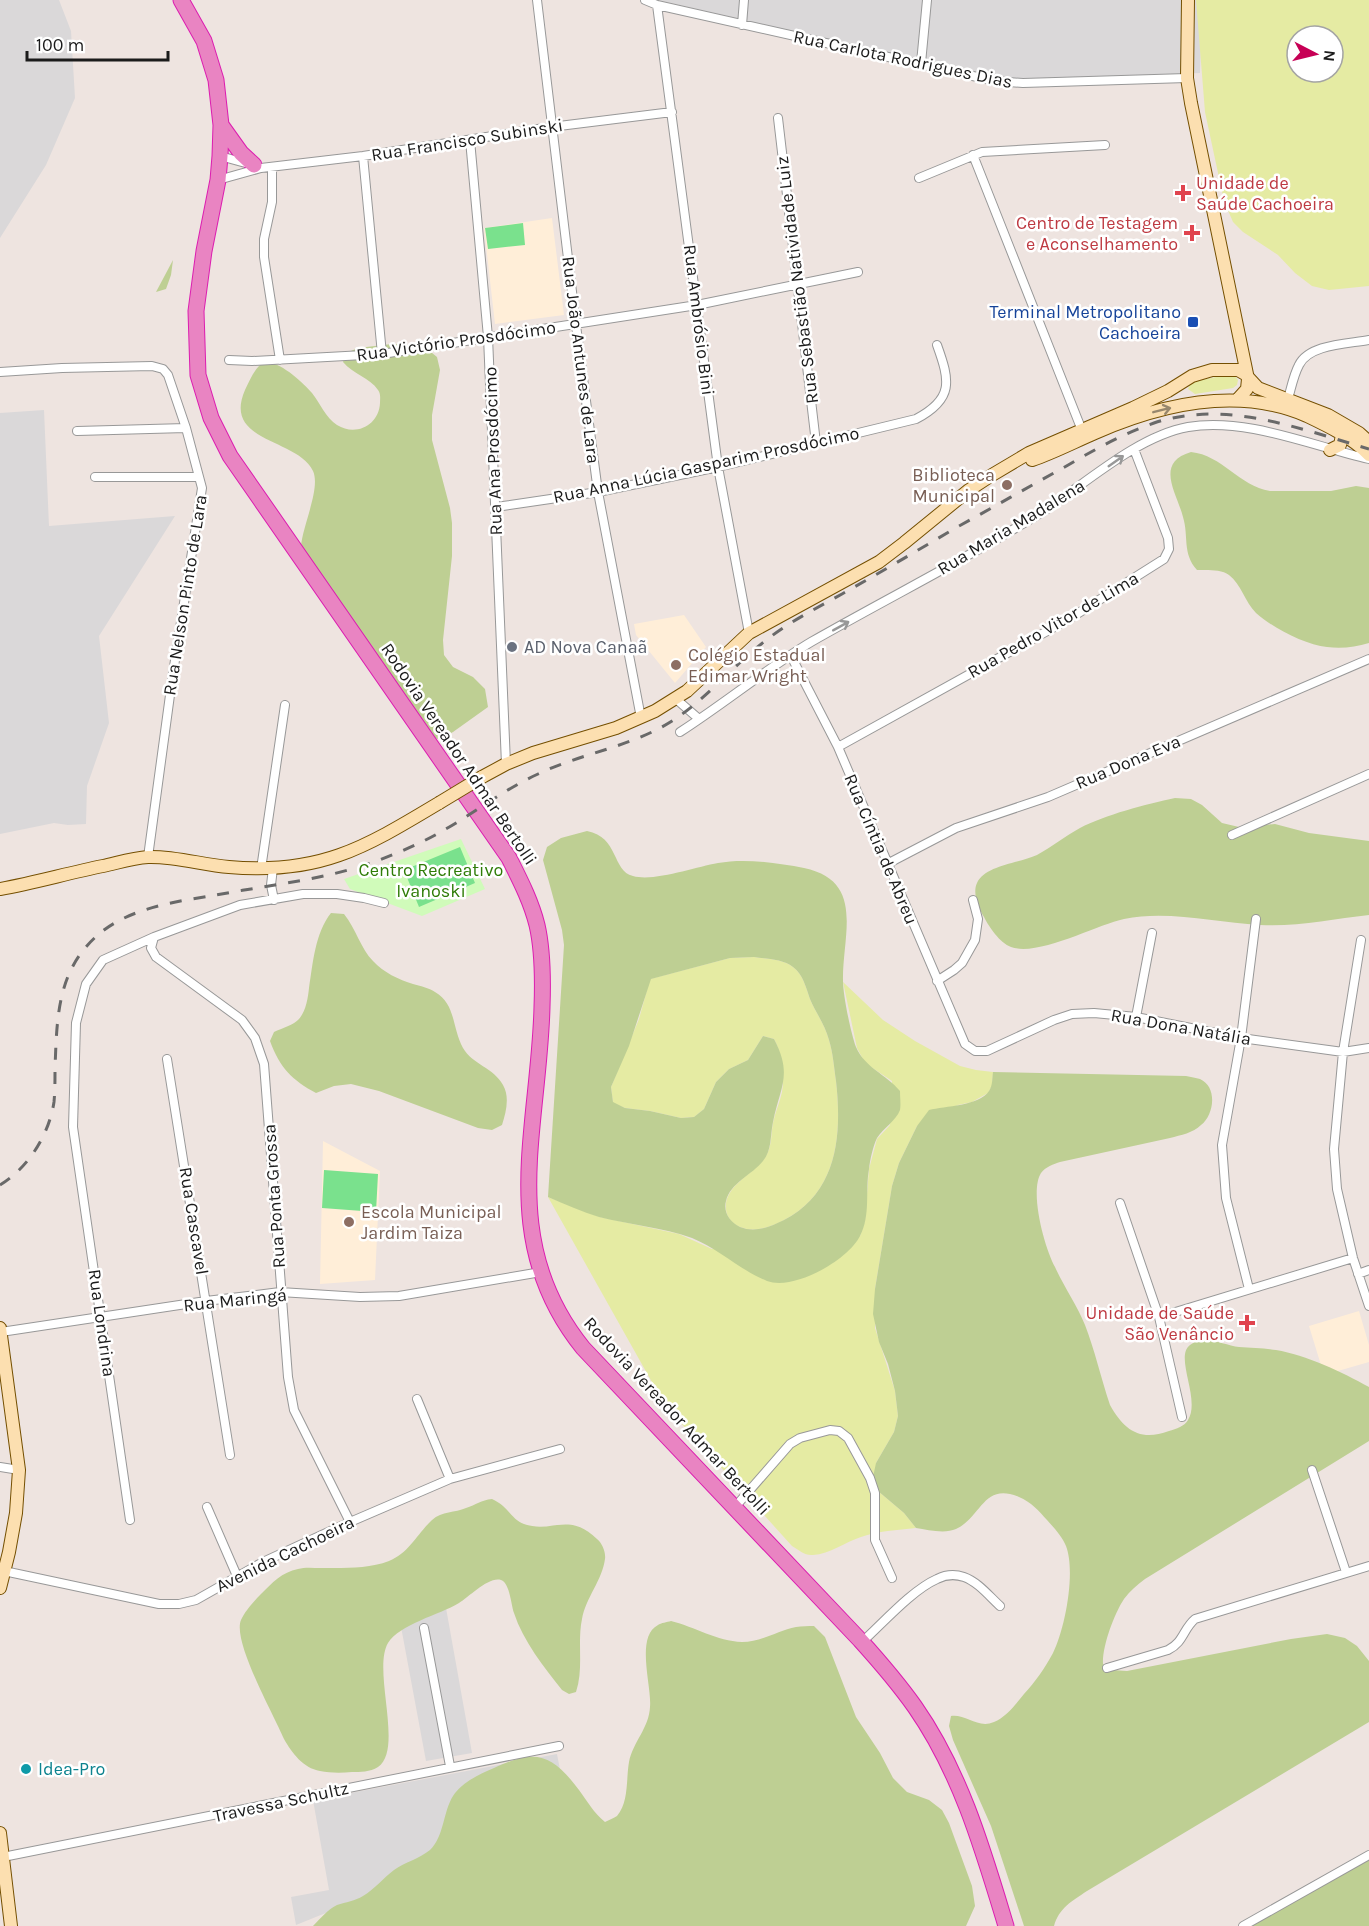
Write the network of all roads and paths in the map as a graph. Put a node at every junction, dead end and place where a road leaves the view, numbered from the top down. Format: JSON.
{"nodes":[{"id":1,"x":181,"y":0,"type":"edge"},
{"id":2,"x":537,"y":0,"type":"edge"},
{"id":3,"x":645,"y":0,"type":"edge"},
{"id":4,"x":744,"y":0,"type":"edge"},
{"id":5,"x":927,"y":0,"type":"edge"},
{"id":6,"x":1188,"y":0,"type":"edge"},
{"id":7,"x":657,"y":5,"type":"junction"},
{"id":8,"x":742,"y":25,"type":"junction"},
{"id":9,"x":921,"y":63,"type":"junction"},
{"id":10,"x":1187,"y":78,"type":"junction"},
{"id":11,"x":672,"y":112,"type":"junction"},
{"id":12,"x":778,"y":118,"type":"dead end"},
{"id":13,"x":221,"y":125,"type":"junction"},
{"id":14,"x":551,"y":127,"type":"junction"},
{"id":15,"x":470,"y":140,"type":"junction"},
{"id":16,"x":1105,"y":145,"type":"dead end"},
{"id":17,"x":973,"y":155,"type":"junction"},
{"id":18,"x":220,"y":156,"type":"junction"},
{"id":19,"x":363,"y":156,"type":"junction"},
{"id":20,"x":258,"y":167,"type":"junction"},
{"id":21,"x":272,"y":167,"type":"junction"},
{"id":22,"x":919,"y":178,"type":"dead end"},
{"id":23,"x":218,"y":180,"type":"junction"},
{"id":24,"x":858,"y":272,"type":"dead end"},
{"id":25,"x":798,"y":283,"type":"junction"},
{"id":26,"x":697,"y":305,"type":"junction"},
{"id":27,"x":576,"y":325,"type":"junction"},
{"id":28,"x":488,"y":337,"type":"junction"},
{"id":29,"x":1369,"y":340,"type":"edge"},
{"id":30,"x":937,"y":345,"type":"dead end"},
{"id":31,"x":1244,"y":351,"type":"junction"},
{"id":32,"x":382,"y":354,"type":"junction"},
{"id":33,"x":229,"y":360,"type":"dead end"},
{"id":34,"x":280,"y":360,"type":"junction"},
{"id":35,"x":1236,"y":370,"type":"junction"},
{"id":36,"x":0,"y":372,"type":"edge"},
{"id":37,"x":1248,"y":379,"type":"junction"},
{"id":38,"x":1185,"y":380,"type":"junction"},
{"id":39,"x":1238,"y":399,"type":"junction"},
{"id":40,"x":1189,"y":403,"type":"junction"},
{"id":41,"x":1287,"y":404,"type":"junction"},
{"id":42,"x":186,"y":428,"type":"junction"},
{"id":43,"x":77,"y":431,"type":"dead end"},
{"id":44,"x":1084,"y":434,"type":"junction"},
{"id":45,"x":1364,"y":434,"type":"edge"},
{"id":46,"x":1342,"y":435,"type":"junction"},
{"id":47,"x":816,"y":442,"type":"junction"},
{"id":48,"x":1134,"y":449,"type":"junction"},
{"id":49,"x":1330,"y":450,"type":"junction"},
{"id":50,"x":1369,"y":452,"type":"edge"},
{"id":51,"x":718,"y":467,"type":"junction"},
{"id":52,"x":94,"y":477,"type":"dead end"},
{"id":53,"x":199,"y":477,"type":"junction"},
{"id":54,"x":598,"y":492,"type":"junction"},
{"id":55,"x":496,"y":507,"type":"junction"},
{"id":56,"x":749,"y":633,"type":"junction"},
{"id":57,"x":791,"y":656,"type":"junction"},
{"id":58,"x":1369,"y":659,"type":"edge"},
{"id":59,"x":676,"y":699,"type":"junction"},
{"id":60,"x":285,"y":705,"type":"dead end"},
{"id":61,"x":641,"y":718,"type":"junction"},
{"id":62,"x":699,"y":719,"type":"junction"},
{"id":63,"x":680,"y":732,"type":"dead end"},
{"id":64,"x":838,"y":747,"type":"junction"},
{"id":65,"x":506,"y":764,"type":"junction"},
{"id":66,"x":1369,"y":774,"type":"edge"},
{"id":67,"x":1232,"y":835,"type":"dead end"},
{"id":68,"x":148,"y":857,"type":"junction"},
{"id":69,"x":887,"y":864,"type":"junction"},
{"id":70,"x":267,"y":869,"type":"junction"},
{"id":71,"x":0,"y":889,"type":"edge"},
{"id":72,"x":274,"y":900,"type":"junction"},
{"id":73,"x":973,"y":900,"type":"dead end"},
{"id":74,"x":384,"y":903,"type":"dead end"},
{"id":75,"x":1256,"y":919,"type":"dead end"},
{"id":76,"x":1152,"y":933,"type":"dead end"},
{"id":77,"x":154,"y":937,"type":"junction"},
{"id":78,"x":1361,"y":940,"type":"dead end"},
{"id":79,"x":937,"y":981,"type":"junction"},
{"id":80,"x":1136,"y":1017,"type":"junction"},
{"id":81,"x":1241,"y":1038,"type":"junction"},
{"id":82,"x":965,"y":1044,"type":"joint"},
{"id":83,"x":1369,"y":1048,"type":"edge"},
{"id":84,"x":1343,"y":1052,"type":"junction"},
{"id":85,"x":167,"y":1059,"type":"dead end"},
{"id":86,"x":1120,"y":1203,"type":"dead end"},
{"id":87,"x":1353,"y":1258,"type":"junction"},
{"id":88,"x":1369,"y":1270,"type":"edge"},
{"id":89,"x":541,"y":1272,"type":"junction"},
{"id":90,"x":1358,"y":1274,"type":"junction"},
{"id":91,"x":1249,"y":1289,"type":"junction"},
{"id":92,"x":280,"y":1292,"type":"junction"},
{"id":93,"x":207,"y":1301,"type":"junction"},
{"id":94,"x":1369,"y":1306,"type":"edge"},
{"id":95,"x":102,"y":1317,"type":"junction"},
{"id":96,"x":1159,"y":1317,"type":"junction"},
{"id":97,"x":0,"y":1330,"type":"edge"},
{"id":98,"x":417,"y":1399,"type":"dead end"},
{"id":99,"x":1182,"y":1418,"type":"dead end"},
{"id":100,"x":560,"y":1449,"type":"dead end"},
{"id":101,"x":230,"y":1455,"type":"dead end"},
{"id":102,"x":0,"y":1467,"type":"edge"},
{"id":103,"x":19,"y":1470,"type":"junction"},
{"id":104,"x":1312,"y":1470,"type":"dead end"},
{"id":105,"x":450,"y":1479,"type":"junction"},
{"id":106,"x":207,"y":1507,"type":"dead end"},
{"id":107,"x":735,"y":1507,"type":"junction"},
{"id":108,"x":130,"y":1520,"type":"dead end"},
{"id":109,"x":350,"y":1522,"type":"junction"},
{"id":110,"x":5,"y":1551,"type":"edge"},
{"id":111,"x":1369,"y":1566,"type":"edge"},
{"id":112,"x":4,"y":1571,"type":"junction"},
{"id":113,"x":1346,"y":1572,"type":"junction"},
{"id":114,"x":237,"y":1576,"type":"junction"},
{"id":115,"x":892,"y":1578,"type":"dead end"},
{"id":116,"x":0,"y":1588,"type":"edge"},
{"id":117,"x":1000,"y":1606,"type":"dead end"},
{"id":118,"x":424,"y":1628,"type":"dead end"},
{"id":119,"x":862,"y":1642,"type":"junction"},
{"id":120,"x":1107,"y":1668,"type":"dead end"},
{"id":121,"x":559,"y":1746,"type":"dead end"},
{"id":122,"x":450,"y":1766,"type":"junction"},
{"id":123,"x":0,"y":1833,"type":"edge"},
{"id":124,"x":1369,"y":1855,"type":"edge"},
{"id":125,"x":3,"y":1857,"type":"junction"},
{"id":126,"x":11,"y":1926,"type":"edge"},
{"id":127,"x":1006,"y":1926,"type":"edge"},
{"id":128,"x":1243,"y":1926,"type":"edge"}],
"edges":[{"from":1,"to":13,"type":"highway","name":"Rodovia Vereador Admar Bertolli"},
{"from":2,"to":14,"type":"street","name":"Rua João Antunes de Lara"},
{"from":3,"to":7,"type":"street","name":"Rua Carlota Rodrigues Dias"},
{"from":4,"to":8,"type":"street"},
{"from":5,"to":9,"type":"street"},
{"from":6,"to":10,"type":"main road"},
{"from":7,"to":8,"type":"street","name":"Rua Carlota Rodrigues Dias"},
{"from":7,"to":11,"type":"street","name":"Rua Ambrósio Bini"},
{"from":8,"to":9,"type":"street","name":"Rua Carlota Rodrigues Dias"},
{"from":9,"to":10,"type":"street","name":"Rua Carlota Rodrigues Dias"},
{"from":10,"to":31,"type":"main road"},
{"from":11,"to":14,"type":"street","name":"Rua Francisco Subinski"},
{"from":11,"to":26,"type":"street","name":"Rua Ambrósio Bini"},
{"from":12,"to":25,"type":"street","name":"Rua Sebastião Natividade Luiz"},
{"from":13,"to":18,"type":"highway","name":"Rodovia Vereador Admar Bertolli"},
{"from":13,"to":20,"type":"highway"},
{"from":14,"to":15,"type":"street","name":"Rua Francisco Subinski"},
{"from":14,"to":27,"type":"street","name":"Rua João Antunes de Lara"},
{"from":15,"to":19,"type":"street","name":"Rua Francisco Subinski"},
{"from":15,"to":28,"type":"street","name":"Rua Ana Prosdócimo"},
{"from":16,"to":17,"type":"street"},
{"from":17,"to":22,"type":"street"},
{"from":17,"to":44,"type":"street"},
{"from":18,"to":20,"type":"street","name":"Rua Francisco Subinski"},
{"from":18,"to":23,"type":"highway","name":"Rodovia Vereador Admar Bertolli"},
{"from":19,"to":21,"type":"street","name":"Rua Francisco Subinski"},
{"from":19,"to":32,"type":"street"},
{"from":20,"to":21,"type":"street","name":"Rua Francisco Subinski"},
{"from":20,"to":23,"type":"street","name":"Rua Francisco Subinski"},
{"from":21,"to":34,"type":"street"},
{"from":23,"to":89,"type":"highway","name":"Rodovia Vereador Admar Bertolli"},
{"from":24,"to":25,"type":"street","name":"Rua Victório Prosdócimo"},
{"from":25,"to":26,"type":"street","name":"Rua Victório Prosdócimo"},
{"from":25,"to":47,"type":"street","name":"Rua Sebastião Natividade Luiz"},
{"from":26,"to":27,"type":"street","name":"Rua Victório Prosdócimo"},
{"from":26,"to":51,"type":"street","name":"Rua Ambrósio Bini"},
{"from":27,"to":28,"type":"street","name":"Rua Victório Prosdócimo"},
{"from":27,"to":54,"type":"street","name":"Rua João Antunes de Lara"},
{"from":28,"to":32,"type":"street","name":"Rua Victório Prosdócimo"},
{"from":28,"to":55,"type":"street","name":"Rua Ana Prosdócimo"},
{"from":29,"to":41,"type":"street"},
{"from":30,"to":47,"type":"street","name":"Rua Anna Lúcia Gasparim Prosdócimo"},
{"from":31,"to":35,"type":"main road"},
{"from":31,"to":37,"type":"main road"},
{"from":32,"to":34,"type":"street","name":"Rua Victório Prosdócimo"},
{"from":33,"to":34,"type":"street","name":"Rua Victório Prosdócimo"},
{"from":35,"to":37,"type":"main road"},
{"from":35,"to":38,"type":"main road"},
{"from":36,"to":42,"type":"street","name":"Rua Nelson Pinto de Lara"},
{"from":37,"to":39,"type":"main road"},
{"from":37,"to":41,"type":"main road"},
{"from":38,"to":40,"type":"main road"},
{"from":38,"to":44,"type":"main road"},
{"from":39,"to":40,"type":"main road"},
{"from":39,"to":41,"type":"main road"},
{"from":44,"to":40,"type":"main road","one_way":true},
{"from":41,"to":45,"type":"main road"},
{"from":41,"to":46,"type":"main road"},
{"from":42,"to":43,"type":"street"},
{"from":42,"to":53,"type":"street","name":"Rua Nelson Pinto de Lara"},
{"from":44,"to":56,"type":"main road"},
{"from":45,"to":50,"type":"main road"},
{"from":46,"to":49,"type":"main road"},
{"from":46,"to":50,"type":"main road"},
{"from":47,"to":51,"type":"street","name":"Rua Anna Lúcia Gasparim Prosdócimo"},
{"from":48,"to":49,"type":"street","name":"Rua Maria Madalena"},
{"from":57,"to":48,"type":"street","name":"Rua Maria Madalena","one_way":true},
{"from":48,"to":64,"type":"street","name":"Rua Pedro Vitor de Lima"},
{"from":49,"to":50,"type":"street","name":"Rua Maria Madalena"},
{"from":51,"to":54,"type":"street","name":"Rua Anna Lúcia Gasparim Prosdócimo"},
{"from":51,"to":56,"type":"street","name":"Rua Ambrósio Bini"},
{"from":52,"to":53,"type":"street"},
{"from":53,"to":68,"type":"street","name":"Rua Nelson Pinto de Lara"},
{"from":54,"to":55,"type":"street","name":"Rua Anna Lúcia Gasparim Prosdócimo"},
{"from":54,"to":61,"type":"street","name":"Rua João Antunes de Lara"},
{"from":55,"to":65,"type":"street","name":"Rua Ana Prosdócimo"},
{"from":56,"to":59,"type":"main road"},
{"from":57,"to":62,"type":"street","name":"Rua Maria Madalena"},
{"from":57,"to":64,"type":"street","name":"Rua Cíntia de Abreu"},
{"from":58,"to":69,"type":"street","name":"Rua Dona Eva"},
{"from":59,"to":61,"type":"main road"},
{"from":59,"to":62,"type":"street"},
{"from":60,"to":70,"type":"street"},
{"from":61,"to":65,"type":"main road"},
{"from":62,"to":63,"type":"street","name":"Rua Maria Madalena"},
{"from":64,"to":69,"type":"street","name":"Rua Cíntia de Abreu"},
{"from":65,"to":70,"type":"main road","bridge":true},
{"from":66,"to":67,"type":"street"},
{"from":68,"to":70,"type":"main road"},
{"from":68,"to":71,"type":"main road"},
{"from":69,"to":79,"type":"street","name":"Rua Cíntia de Abreu"},
{"from":70,"to":72,"type":"street"},
{"from":72,"to":74,"type":"street","name":"Rua Londrina"},
{"from":72,"to":77,"type":"street","name":"Rua Londrina"},
{"from":73,"to":79,"type":"street"},
{"from":75,"to":81,"type":"street"},
{"from":76,"to":80,"type":"street"},
{"from":77,"to":92,"type":"street","name":"Rua Ponta Grossa"},
{"from":77,"to":95,"type":"street","name":"Rua Londrina"},
{"from":78,"to":84,"type":"street"},
{"from":79,"to":82,"type":"street","name":"Rua Cíntia de Abreu"},
{"from":80,"to":81,"type":"street","name":"Rua Dona Natália"},
{"from":80,"to":82,"type":"street","name":"Rua Dona Natália"},
{"from":81,"to":84,"type":"street","name":"Rua Dona Natália"},
{"from":81,"to":91,"type":"street"},
{"from":83,"to":84,"type":"street","name":"Rua Dona Natália"},
{"from":84,"to":87,"type":"street"},
{"from":85,"to":93,"type":"street","name":"Rua Cascavel"},
{"from":86,"to":96,"type":"street"},
{"from":87,"to":90,"type":"street"},
{"from":87,"to":91,"type":"street"},
{"from":88,"to":90,"type":"street"},
{"from":89,"to":92,"type":"street","name":"Rua Maringá"},
{"from":89,"to":107,"type":"highway","name":"Rodovia Vereador Admar Bertolli"},
{"from":90,"to":94,"type":"street"},
{"from":91,"to":96,"type":"street"},
{"from":92,"to":93,"type":"street","name":"Rua Maringá"},
{"from":92,"to":109,"type":"street","name":"Rua Ponta Grossa"},
{"from":93,"to":95,"type":"street","name":"Rua Maringá"},
{"from":93,"to":101,"type":"street","name":"Rua Cascavel"},
{"from":95,"to":97,"type":"street","name":"Rua Maringá"},
{"from":95,"to":108,"type":"street","name":"Rua Londrina"},
{"from":96,"to":99,"type":"street"},
{"from":97,"to":103,"type":"main road"},
{"from":98,"to":105,"type":"street"},
{"from":100,"to":105,"type":"street","name":"Avenida Cachoeira"},
{"from":102,"to":103,"type":"street"},
{"from":103,"to":110,"type":"main road"},
{"from":104,"to":113,"type":"street"},
{"from":105,"to":109,"type":"street","name":"Avenida Cachoeira"},
{"from":106,"to":114,"type":"street"},
{"from":107,"to":115,"type":"street"},
{"from":107,"to":119,"type":"highway","name":"Rodovia Vereador Admar Bertolli"},
{"from":109,"to":114,"type":"street","name":"Avenida Cachoeira"},
{"from":110,"to":112,"type":"main road"},
{"from":111,"to":113,"type":"street"},
{"from":112,"to":114,"type":"street","name":"Avenida Cachoeira"},
{"from":112,"to":116,"type":"main road"},
{"from":113,"to":120,"type":"street"},
{"from":117,"to":119,"type":"street"},
{"from":118,"to":122,"type":"street"},
{"from":119,"to":127,"type":"highway","name":"Rodovia Vereador Admar Bertolli"},
{"from":121,"to":122,"type":"street","name":"Travessa Schultz"},
{"from":122,"to":125,"type":"street","name":"Travessa Schultz"},
{"from":123,"to":125,"type":"main road"},
{"from":124,"to":128,"type":"street"},
{"from":125,"to":126,"type":"main road"}]}
